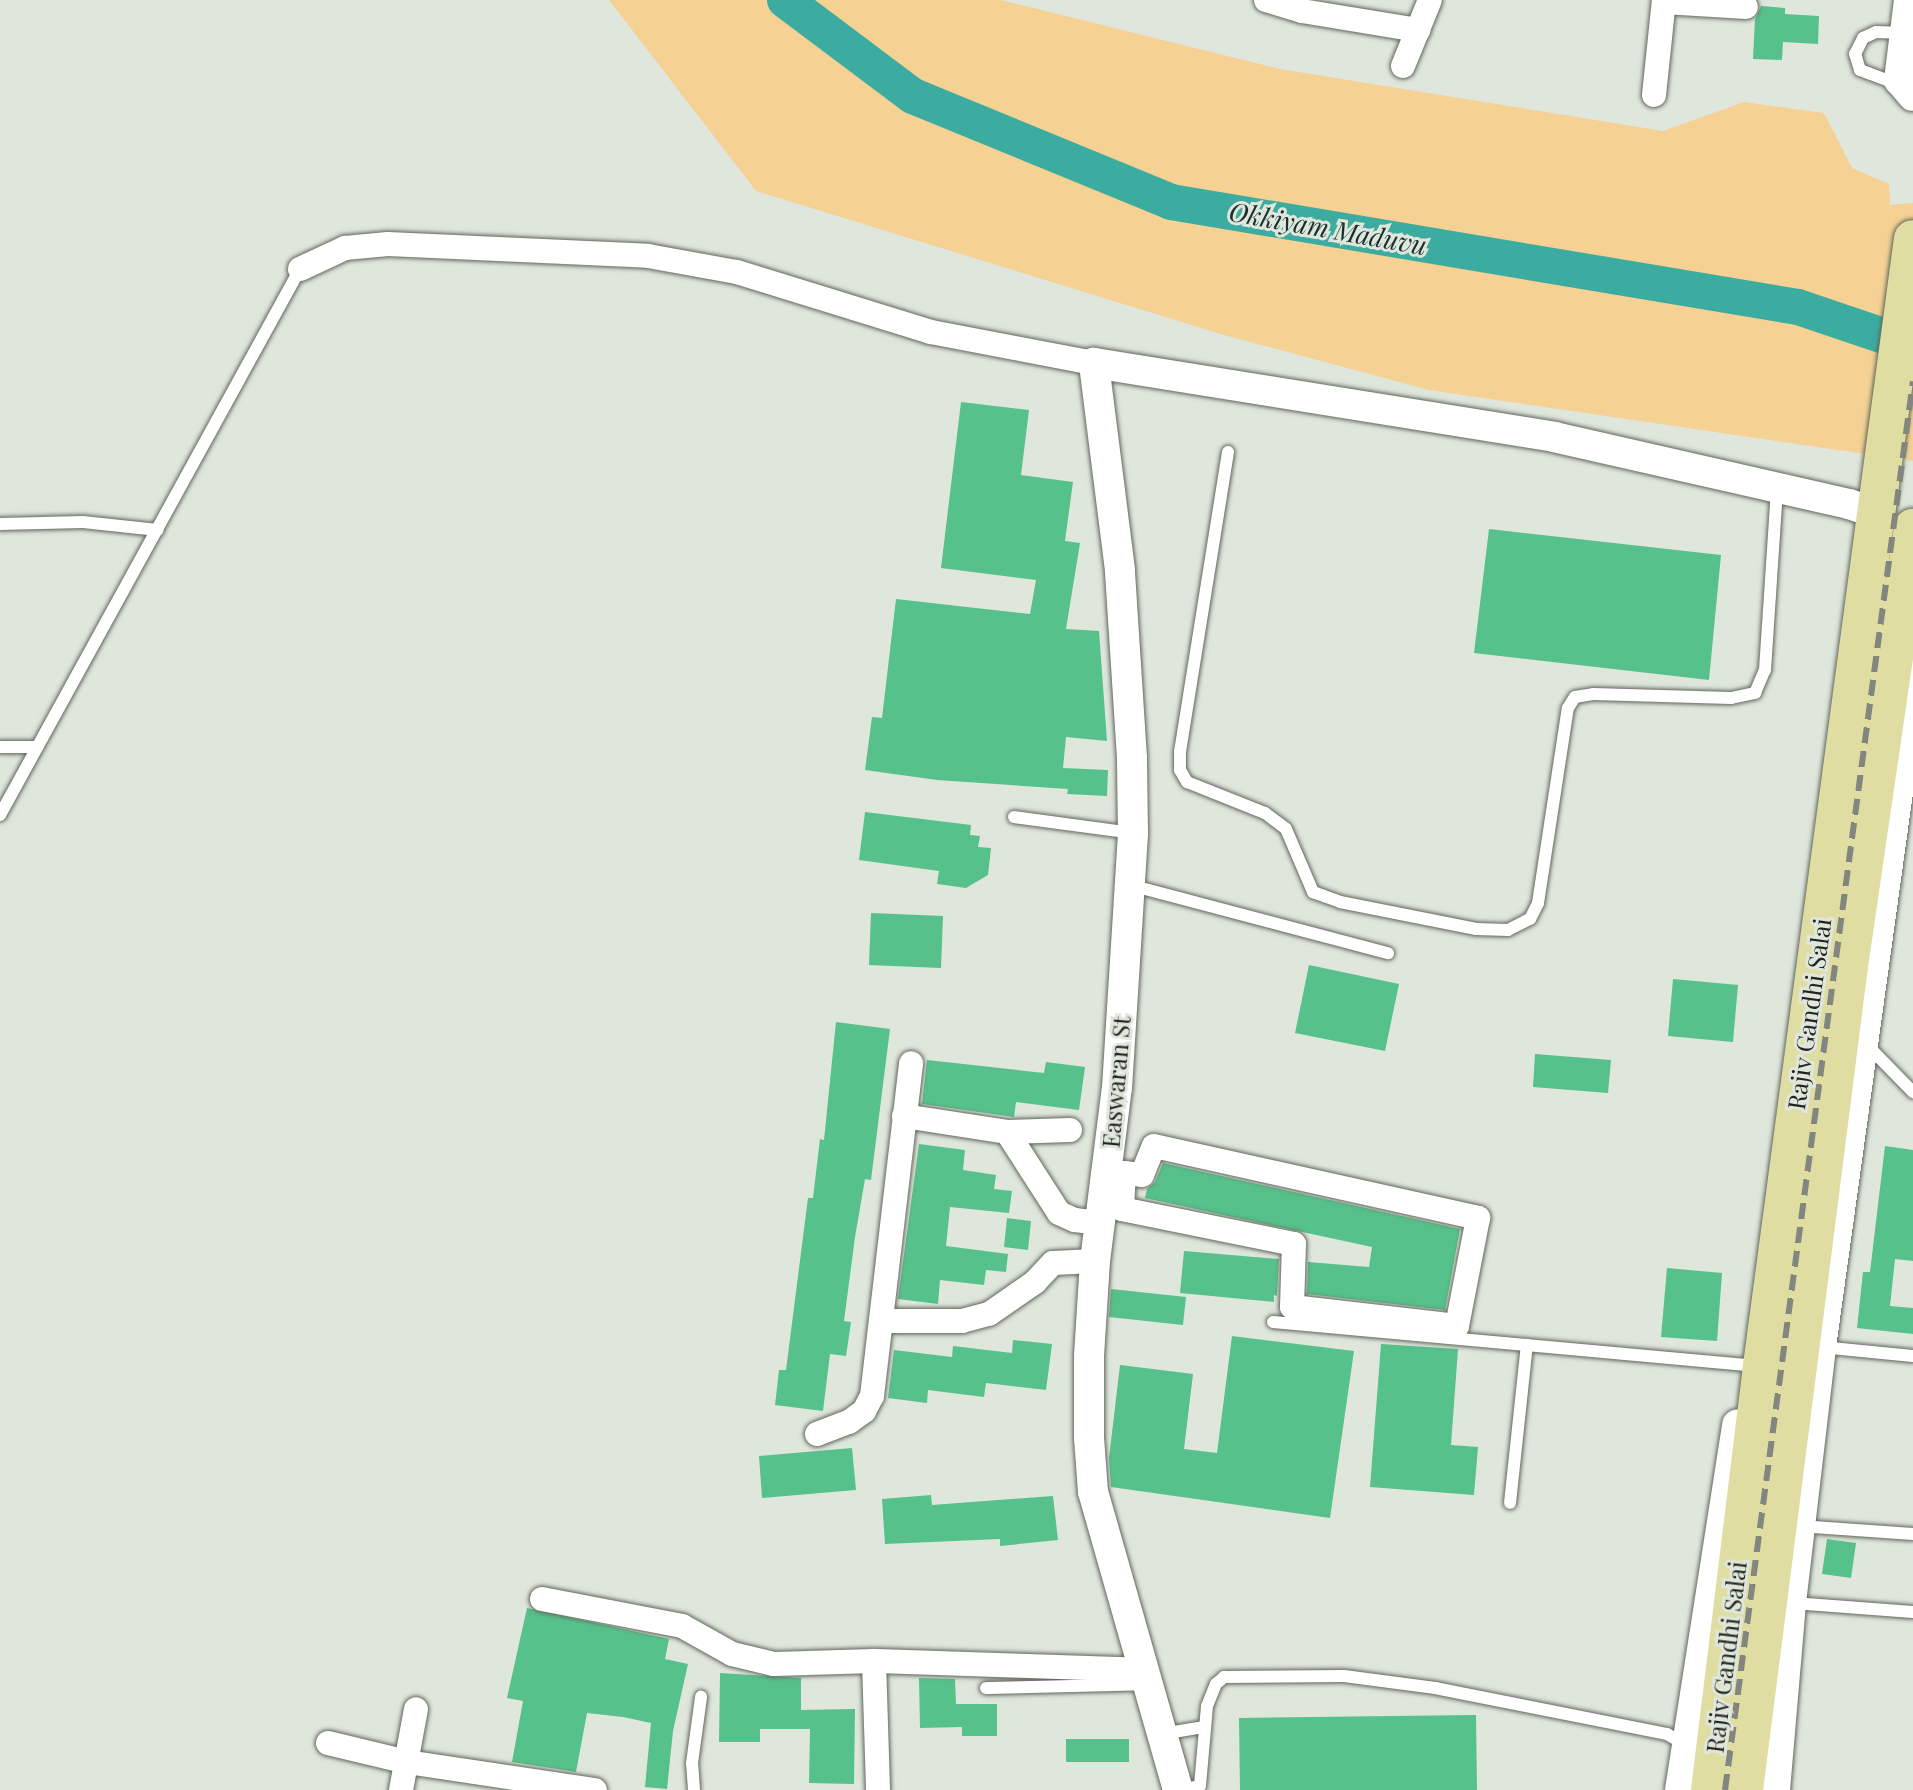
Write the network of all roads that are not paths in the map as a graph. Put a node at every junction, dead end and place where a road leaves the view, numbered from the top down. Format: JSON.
{"nodes":[{"id":1,"x":1266,"y":0,"type":"edge"},
{"id":2,"x":1430,"y":0,"type":"edge"},
{"id":3,"x":1909,"y":0,"type":"edge"},
{"id":4,"x":1664,"y":1,"type":"edge"},
{"id":5,"x":1746,"y":7,"type":"dead end"},
{"id":6,"x":1418,"y":30,"type":"junction"},
{"id":7,"x":1905,"y":33,"type":"junction"},
{"id":8,"x":1403,"y":66,"type":"dead end"},
{"id":9,"x":1908,"y":91,"type":"edge"},
{"id":10,"x":1654,"y":95,"type":"dead end"},
{"id":11,"x":1913,"y":239,"type":"edge"},
{"id":12,"x":300,"y":269,"type":"joint"},
{"id":13,"x":1094,"y":363,"type":"junction"},
{"id":14,"x":1228,"y":452,"type":"dead end"},
{"id":15,"x":1777,"y":487,"type":"junction"},
{"id":16,"x":1878,"y":514,"type":"junction"},
{"id":17,"x":0,"y":524,"type":"edge"},
{"id":18,"x":1913,"y":528,"type":"edge"},
{"id":19,"x":158,"y":530,"type":"junction"},
{"id":20,"x":1872,"y":560,"type":"junction"},
{"id":21,"x":1900,"y":615,"type":"junction"},
{"id":22,"x":0,"y":747,"type":"edge"},
{"id":23,"x":37,"y":747,"type":"junction"},
{"id":24,"x":0,"y":815,"type":"edge"},
{"id":25,"x":1014,"y":817,"type":"dead end"},
{"id":26,"x":1133,"y":833,"type":"junction"},
{"id":27,"x":1130,"y":885,"type":"junction"},
{"id":28,"x":1388,"y":953,"type":"dead end"},
{"id":29,"x":1862,"y":1040,"type":"junction"},
{"id":30,"x":911,"y":1063,"type":"dead end"},
{"id":31,"x":1913,"y":1092,"type":"edge"},
{"id":32,"x":904,"y":1116,"type":"junction"},
{"id":33,"x":1070,"y":1130,"type":"dead end"},
{"id":34,"x":1007,"y":1132,"type":"junction"},
{"id":35,"x":1109,"y":1206,"type":"junction"},
{"id":36,"x":1095,"y":1261,"type":"junction"},
{"id":37,"x":881,"y":1321,"type":"junction"},
{"id":38,"x":1273,"y":1322,"type":"dead end"},
{"id":39,"x":1527,"y":1345,"type":"junction"},
{"id":40,"x":1821,"y":1347,"type":"junction"},
{"id":41,"x":1913,"y":1356,"type":"edge"},
{"id":42,"x":1746,"y":1365,"type":"junction"},
{"id":43,"x":817,"y":1434,"type":"dead end"},
{"id":44,"x":1510,"y":1503,"type":"dead end"},
{"id":45,"x":1799,"y":1526,"type":"junction"},
{"id":46,"x":1913,"y":1534,"type":"edge"},
{"id":47,"x":542,"y":1599,"type":"dead end"},
{"id":48,"x":1791,"y":1603,"type":"junction"},
{"id":49,"x":1913,"y":1612,"type":"edge"},
{"id":50,"x":874,"y":1661,"type":"junction"},
{"id":51,"x":1146,"y":1677,"type":"junction"},
{"id":52,"x":986,"y":1688,"type":"dead end"},
{"id":53,"x":701,"y":1697,"type":"dead end"},
{"id":54,"x":416,"y":1709,"type":"dead end"},
{"id":55,"x":1204,"y":1727,"type":"junction"},
{"id":56,"x":1162,"y":1734,"type":"junction"},
{"id":57,"x":328,"y":1743,"type":"dead end"},
{"id":58,"x":1687,"y":1745,"type":"junction"},
{"id":59,"x":407,"y":1762,"type":"junction"},
{"id":60,"x":401,"y":1790,"type":"edge"},
{"id":61,"x":595,"y":1790,"type":"edge"},
{"id":62,"x":694,"y":1790,"type":"edge"},
{"id":63,"x":878,"y":1790,"type":"edge"},
{"id":64,"x":1179,"y":1790,"type":"edge"},
{"id":65,"x":1680,"y":1790,"type":"edge"},
{"id":66,"x":1710,"y":1790,"type":"edge"},
{"id":67,"x":1744,"y":1790,"type":"edge"},
{"id":68,"x":1775,"y":1790,"type":"edge"}],
"edges":[{"from":1,"to":6,"type":"street"},
{"from":2,"to":6,"type":"street"},
{"from":3,"to":7,"type":"street"},
{"from":4,"to":5,"type":"street"},
{"from":4,"to":10,"type":"street"},
{"from":6,"to":8,"type":"street"},
{"from":7,"to":9,"type":"street"},
{"from":7,"to":9,"type":"lane"},
{"from":11,"to":16,"type":"main road","name":"Rajiv Gandhi Salai"},
{"from":12,"to":13,"type":"street"},
{"from":12,"to":19,"type":"lane"},
{"from":13,"to":15,"type":"street"},
{"from":13,"to":26,"type":"street","name":"Easwaran St"},
{"from":14,"to":15,"type":"lane"},
{"from":15,"to":16,"type":"street"},
{"from":16,"to":20,"type":"main road","name":"Rajiv Gandhi Salai"},
{"from":17,"to":19,"type":"lane"},
{"from":18,"to":21,"type":"main road","name":"Rajiv Gandhi Salai"},
{"from":19,"to":23,"type":"lane"},
{"from":20,"to":42,"type":"street"},
{"from":20,"to":66,"type":"main road","name":"Rajiv Gandhi Salai"},
{"from":21,"to":29,"type":"street"},
{"from":21,"to":67,"type":"main road","name":"Rajiv Gandhi Salai"},
{"from":22,"to":23,"type":"lane"},
{"from":23,"to":24,"type":"lane"},
{"from":25,"to":26,"type":"lane"},
{"from":26,"to":27,"type":"street","name":"Easwaran St"},
{"from":27,"to":28,"type":"lane"},
{"from":27,"to":35,"type":"street","name":"Easwaran St"},
{"from":29,"to":31,"type":"lane"},
{"from":29,"to":40,"type":"street"},
{"from":30,"to":32,"type":"street"},
{"from":32,"to":34,"type":"street"},
{"from":32,"to":37,"type":"street"},
{"from":33,"to":34,"type":"street"},
{"from":34,"to":35,"type":"street"},
{"from":35,"to":35,"type":"street"},
{"from":35,"to":36,"type":"street","name":"Easwaran St"},
{"from":36,"to":37,"type":"street"},
{"from":36,"to":51,"type":"street","name":"Easwaran St"},
{"from":37,"to":43,"type":"street"},
{"from":38,"to":39,"type":"lane"},
{"from":39,"to":42,"type":"lane"},
{"from":39,"to":44,"type":"lane"},
{"from":40,"to":41,"type":"lane"},
{"from":40,"to":45,"type":"street"},
{"from":42,"to":58,"type":"street"},
{"from":45,"to":46,"type":"lane"},
{"from":45,"to":48,"type":"street"},
{"from":47,"to":50,"type":"street"},
{"from":48,"to":49,"type":"lane"},
{"from":48,"to":68,"type":"street"},
{"from":50,"to":51,"type":"street"},
{"from":50,"to":63,"type":"street"},
{"from":51,"to":52,"type":"lane"},
{"from":51,"to":56,"type":"street","name":"Easwaran St"},
{"from":53,"to":62,"type":"lane"},
{"from":54,"to":59,"type":"street"},
{"from":55,"to":56,"type":"lane"},
{"from":55,"to":58,"type":"lane"},
{"from":55,"to":64,"type":"lane"},
{"from":56,"to":64,"type":"street","name":"Easwaran St"},
{"from":57,"to":59,"type":"street"},
{"from":58,"to":65,"type":"street"},
{"from":59,"to":60,"type":"street"},
{"from":59,"to":61,"type":"street"}]}
